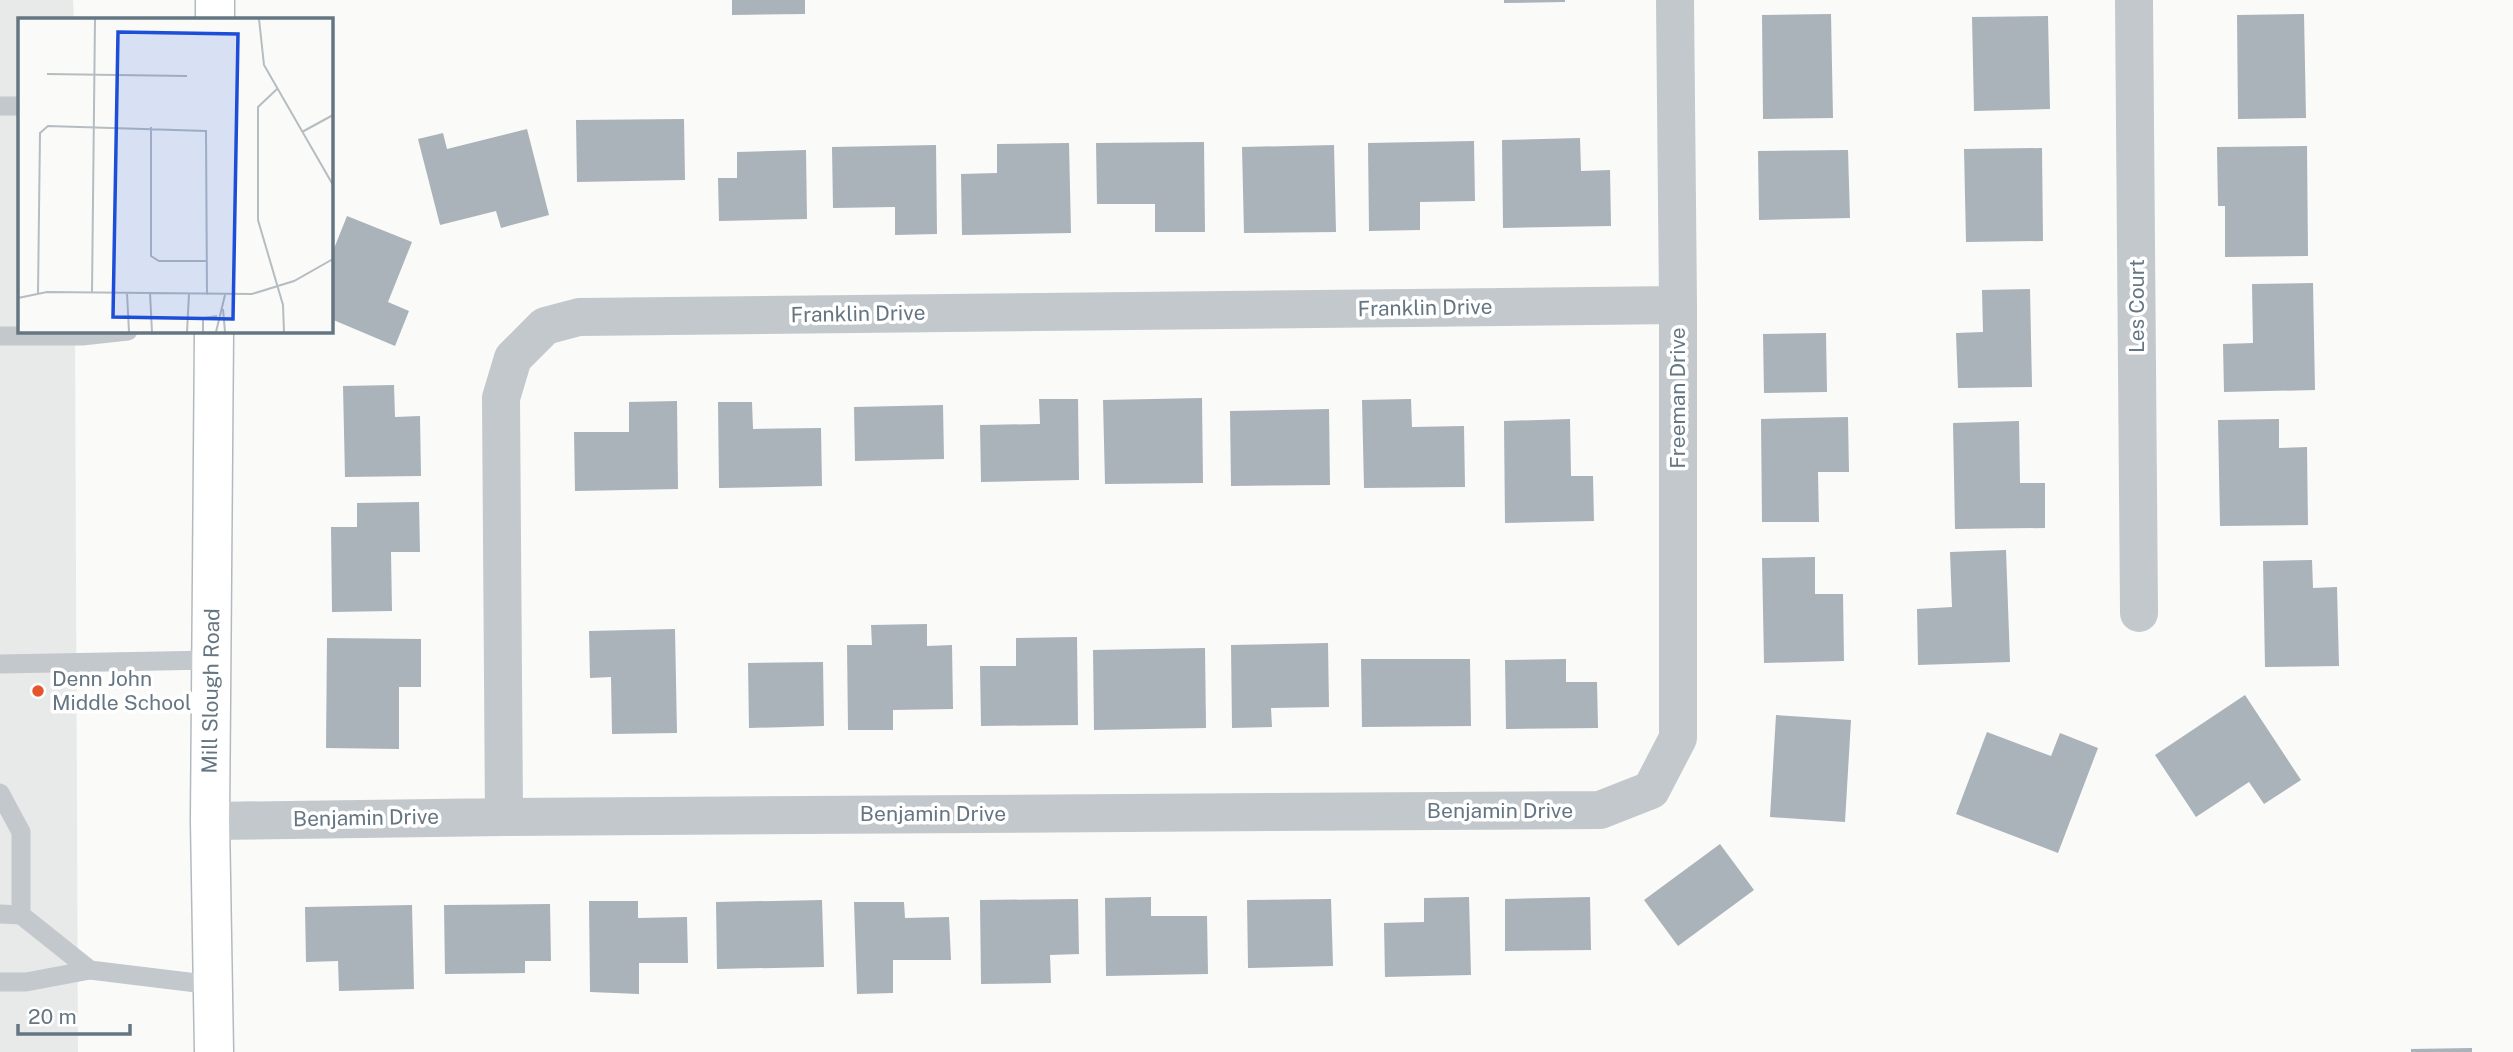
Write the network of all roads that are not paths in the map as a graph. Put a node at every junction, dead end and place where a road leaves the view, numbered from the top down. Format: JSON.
{"nodes":[{"id":1,"x":215,"y":0,"type":"edge"},
{"id":2,"x":1675,"y":0,"type":"edge"},
{"id":3,"x":2134,"y":0,"type":"edge"},
{"id":4,"x":215,"y":18,"type":"edge"},
{"id":5,"x":0,"y":106,"type":"edge"},
{"id":6,"x":18,"y":106,"type":"edge"},
{"id":7,"x":1678,"y":305,"type":"junction"},
{"id":8,"x":119,"y":332,"type":"edge"},
{"id":9,"x":214,"y":332,"type":"edge"},
{"id":10,"x":0,"y":336,"type":"edge"},
{"id":11,"x":2139,"y":613,"type":"dead end"},
{"id":12,"x":212,"y":660,"type":"junction"},
{"id":13,"x":0,"y":664,"type":"edge"},
{"id":14,"x":1651,"y":790,"type":"joint"},
{"id":15,"x":0,"y":793,"type":"edge"},
{"id":16,"x":504,"y":817,"type":"junction"},
{"id":17,"x":210,"y":821,"type":"junction"},
{"id":18,"x":0,"y":914,"type":"edge"},
{"id":19,"x":21,"y":915,"type":"junction"},
{"id":20,"x":90,"y":970,"type":"junction"},
{"id":21,"x":0,"y":982,"type":"edge"},
{"id":22,"x":213,"y":985,"type":"junction"},
{"id":23,"x":214,"y":1052,"type":"edge"}],
"edges":[{"from":1,"to":4,"type":"street"},
{"from":2,"to":7,"type":"street","name":"Freeman Drive"},
{"from":3,"to":11,"type":"street","name":"Les Court"},
{"from":5,"to":6,"type":"lane"},
{"from":7,"to":14,"type":"street","name":"Freeman Drive"},
{"from":7,"to":16,"type":"street","name":"Franklin Drive"},
{"from":8,"to":10,"type":"lane"},
{"from":9,"to":12,"type":"street","name":"Mill Slough Road"},
{"from":12,"to":13,"type":"lane"},
{"from":12,"to":17,"type":"street","name":"Mill Slough Road"},
{"from":14,"to":16,"type":"street","name":"Benjamin Drive"},
{"from":15,"to":19,"type":"lane"},
{"from":16,"to":17,"type":"street","name":"Benjamin Drive"},
{"from":17,"to":22,"type":"street","name":"Mill Slough Road"},
{"from":18,"to":19,"type":"lane"},
{"from":19,"to":20,"type":"lane"},
{"from":20,"to":21,"type":"lane"},
{"from":20,"to":22,"type":"lane"},
{"from":22,"to":23,"type":"street","name":"Mill Slough Road"}]}
